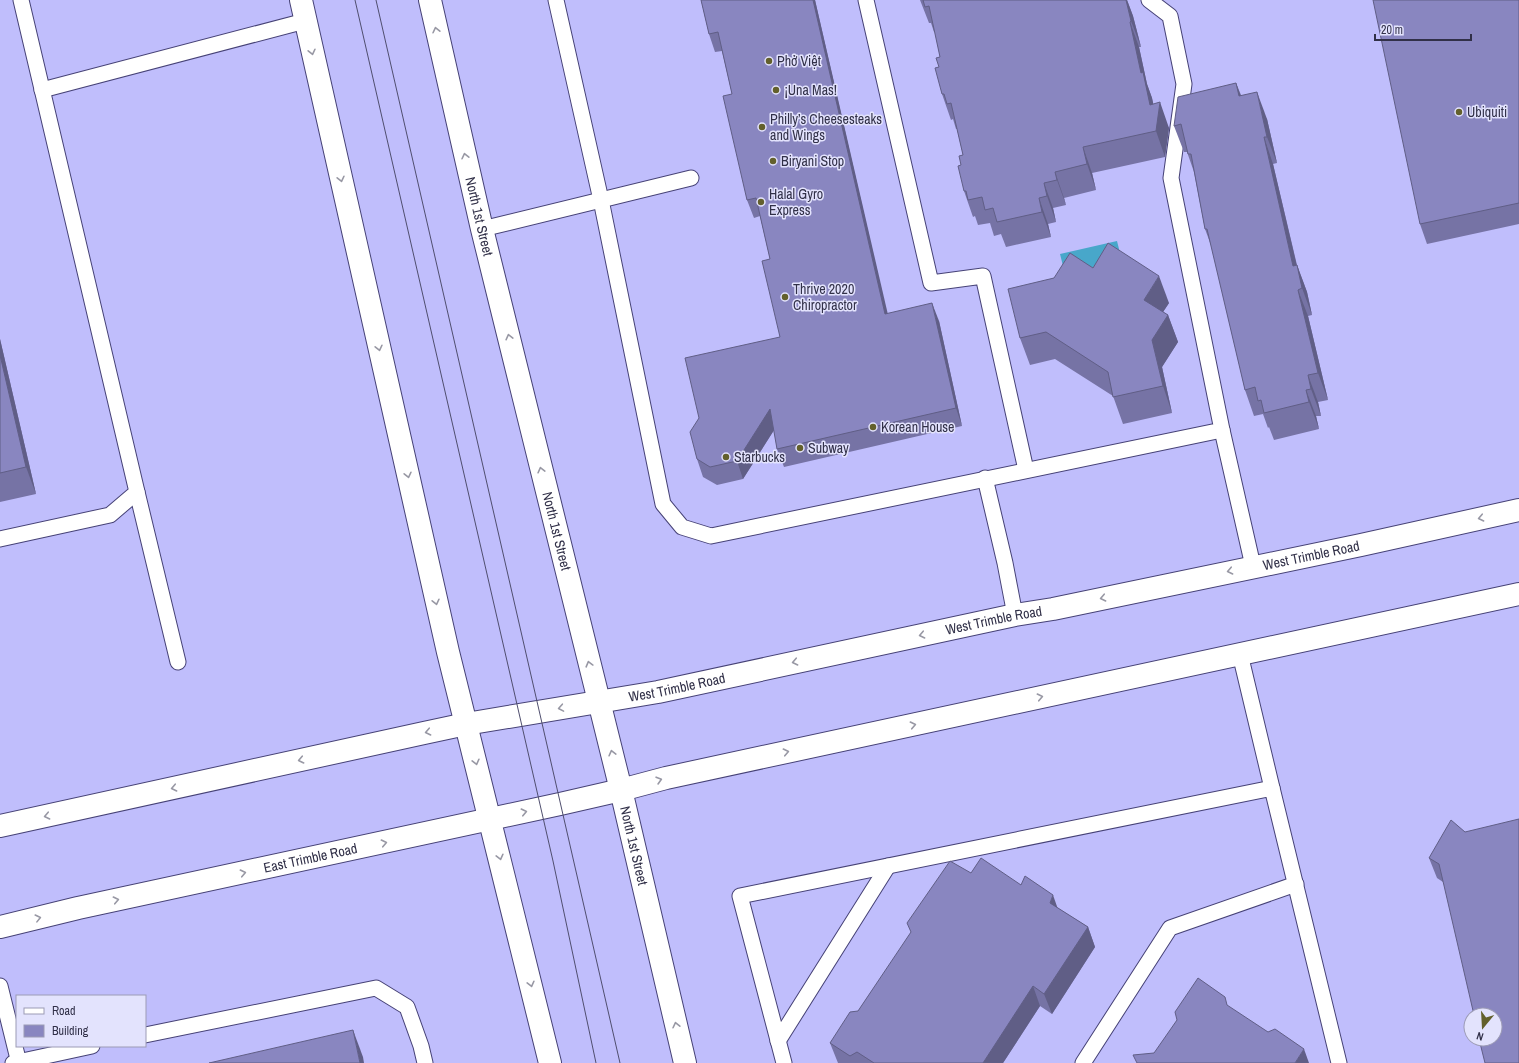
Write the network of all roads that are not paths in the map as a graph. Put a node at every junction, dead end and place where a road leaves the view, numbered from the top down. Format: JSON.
{"nodes":[{"id":1,"x":21,"y":0,"type":"edge"},
{"id":2,"x":430,"y":0,"type":"edge"},
{"id":3,"x":556,"y":0,"type":"edge"},
{"id":4,"x":866,"y":0,"type":"edge"},
{"id":5,"x":1149,"y":0,"type":"edge"},
{"id":6,"x":303,"y":10,"type":"edge"},
{"id":7,"x":42,"y":90,"type":"junction"},
{"id":8,"x":691,"y":178,"type":"dead end"},
{"id":9,"x":601,"y":200,"type":"junction"},
{"id":10,"x":482,"y":229,"type":"junction"},
{"id":11,"x":1222,"y":430,"type":"junction"},
{"id":12,"x":1026,"y":470,"type":"junction"},
{"id":13,"x":985,"y":478,"type":"junction"},
{"id":14,"x":137,"y":492,"type":"junction"},
{"id":15,"x":1519,"y":510,"type":"edge"},
{"id":16,"x":0,"y":539,"type":"edge"},
{"id":17,"x":1253,"y":566,"type":"junction"},
{"id":18,"x":1519,"y":594,"type":"edge"},
{"id":19,"x":1015,"y":615,"type":"junction"},
{"id":20,"x":1240,"y":654,"type":"junction"},
{"id":21,"x":178,"y":662,"type":"dead end"},
{"id":22,"x":599,"y":702,"type":"junction"},
{"id":23,"x":466,"y":724,"type":"junction"},
{"id":24,"x":1272,"y":788,"type":"junction"},
{"id":25,"x":621,"y":790,"type":"junction"},
{"id":26,"x":491,"y":820,"type":"junction"},
{"id":27,"x":0,"y":826,"type":"edge"},
{"id":28,"x":888,"y":866,"type":"junction"},
{"id":29,"x":1296,"y":884,"type":"junction"},
{"id":30,"x":0,"y":927,"type":"edge"},
{"id":31,"x":0,"y":986,"type":"edge"},
{"id":32,"x":146,"y":1035,"type":"edge"},
{"id":33,"x":778,"y":1041,"type":"junction"},
{"id":34,"x":87,"y":1047,"type":"edge"},
{"id":35,"x":17,"y":1062,"type":"edge"},
{"id":36,"x":425,"y":1063,"type":"edge"},
{"id":37,"x":550,"y":1063,"type":"edge"},
{"id":38,"x":684,"y":1063,"type":"edge"},
{"id":39,"x":784,"y":1063,"type":"edge"},
{"id":40,"x":1083,"y":1063,"type":"edge"},
{"id":41,"x":1339,"y":1063,"type":"edge"}],
"edges":[{"from":1,"to":7,"type":"lane"},
{"from":10,"to":2,"type":"main road","name":"North 1st Street","one_way":true},
{"from":3,"to":9,"type":"lane"},
{"from":4,"to":12,"type":"lane"},
{"from":5,"to":11,"type":"lane"},
{"from":6,"to":7,"type":"lane"},
{"from":6,"to":23,"type":"main road","one_way":true},
{"from":7,"to":14,"type":"lane"},
{"from":8,"to":9,"type":"lane"},
{"from":9,"to":10,"type":"lane"},
{"from":9,"to":13,"type":"lane"},
{"from":22,"to":10,"type":"main road","name":"North 1st Street","one_way":true},
{"from":11,"to":12,"type":"lane"},
{"from":11,"to":17,"type":"lane"},
{"from":12,"to":13,"type":"lane"},
{"from":13,"to":19,"type":"lane"},
{"from":14,"to":16,"type":"lane"},
{"from":14,"to":21,"type":"lane"},
{"from":15,"to":17,"type":"main road","name":"West Trimble Road","one_way":true},
{"from":17,"to":19,"type":"main road","name":"West Trimble Road","one_way":true},
{"from":18,"to":20,"type":"main road"},
{"from":19,"to":22,"type":"main road","name":"West Trimble Road","one_way":true},
{"from":20,"to":24,"type":"lane"},
{"from":25,"to":20,"type":"main road","one_way":true},
{"from":22,"to":23,"type":"main road","name":"West Trimble Road","one_way":true},
{"from":25,"to":22,"type":"main road","name":"North 1st Street","one_way":true},
{"from":23,"to":26,"type":"main road","one_way":true},
{"from":23,"to":27,"type":"main road","one_way":true},
{"from":24,"to":28,"type":"lane"},
{"from":24,"to":29,"type":"lane"},
{"from":26,"to":25,"type":"main road","name":"East Trimble Road","one_way":true},
{"from":38,"to":25,"type":"main road","name":"North 1st Street","one_way":true},
{"from":30,"to":26,"type":"main road","name":"East Trimble Road","one_way":true},
{"from":26,"to":37,"type":"main road","one_way":true},
{"from":28,"to":33,"type":"lane"},
{"from":28,"to":33,"type":"lane"},
{"from":29,"to":40,"type":"lane"},
{"from":29,"to":41,"type":"lane"},
{"from":31,"to":35,"type":"lane"},
{"from":32,"to":36,"type":"lane"},
{"from":33,"to":39,"type":"lane"},
{"from":34,"to":35,"type":"lane"}]}
